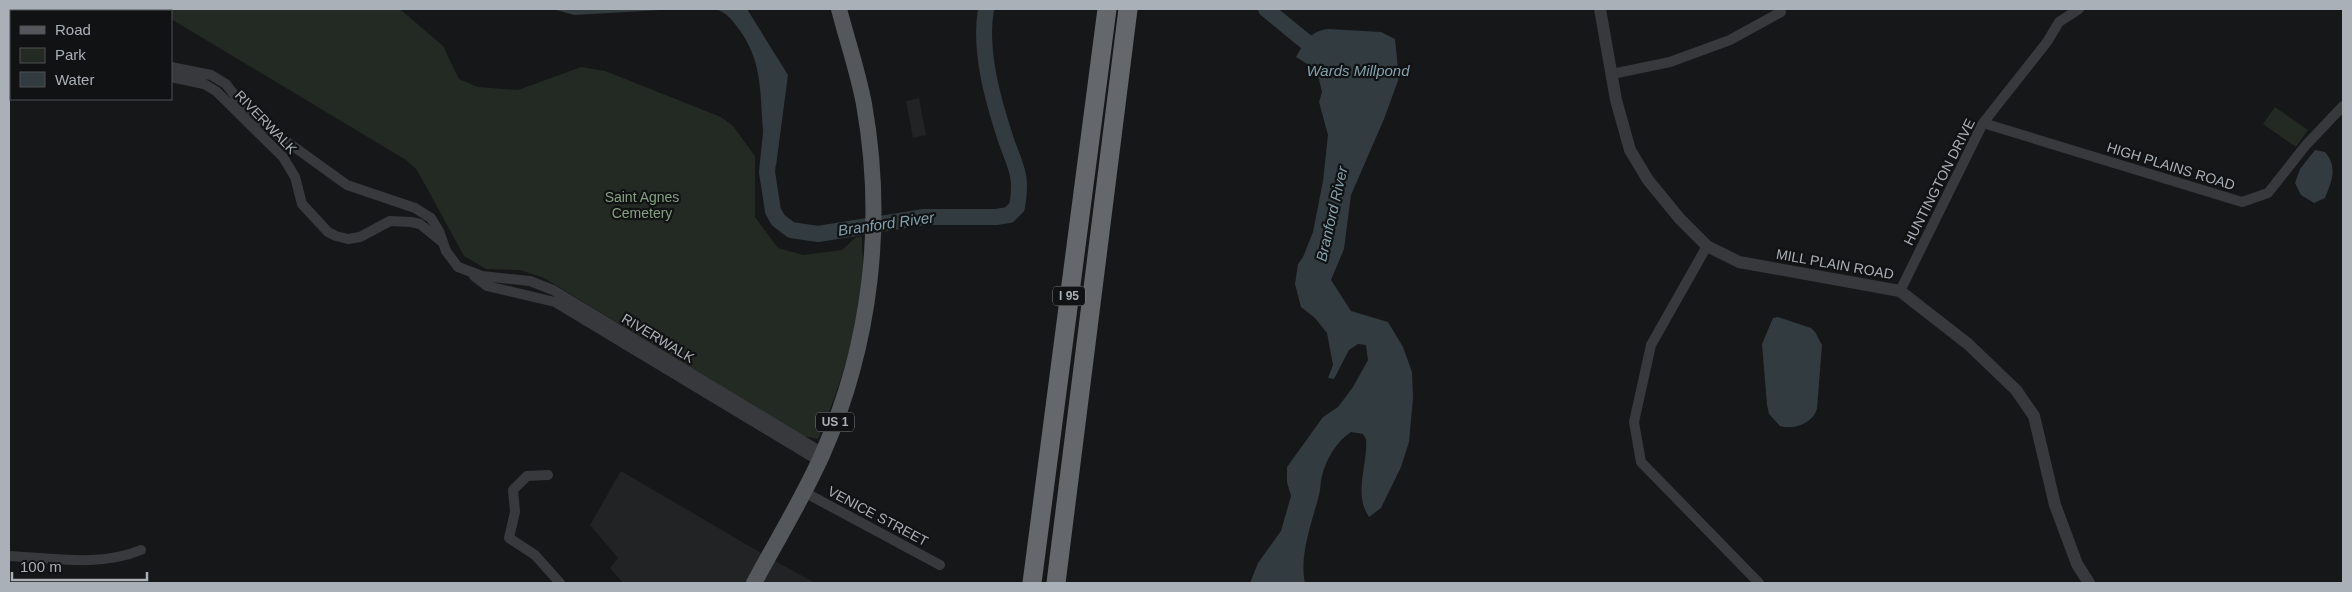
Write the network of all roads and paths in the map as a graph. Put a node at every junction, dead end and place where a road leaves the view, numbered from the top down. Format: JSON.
{"nodes":[{"id":1,"x":839,"y":9,"type":"edge"},
{"id":2,"x":1108,"y":9,"type":"edge"},
{"id":3,"x":1128,"y":9,"type":"edge"},
{"id":4,"x":1600,"y":9,"type":"edge"},
{"id":5,"x":2079,"y":9,"type":"edge"},
{"id":6,"x":1781,"y":12,"type":"dead end"},
{"id":7,"x":172,"y":67,"type":"edge"},
{"id":8,"x":1612,"y":74,"type":"junction"},
{"id":9,"x":172,"y":78,"type":"edge"},
{"id":10,"x":2343,"y":106,"type":"edge"},
{"id":11,"x":1983,"y":123,"type":"junction"},
{"id":12,"x":443,"y":242,"type":"junction"},
{"id":13,"x":1708,"y":246,"type":"junction"},
{"id":14,"x":470,"y":272,"type":"junction"},
{"id":15,"x":1900,"y":291,"type":"junction"},
{"id":16,"x":821,"y":457,"type":"junction"},
{"id":17,"x":548,"y":475,"type":"dead end"},
{"id":18,"x":804,"y":492,"type":"junction"},
{"id":19,"x":141,"y":550,"type":"dead end"},
{"id":20,"x":9,"y":556,"type":"edge"},
{"id":21,"x":940,"y":565,"type":"dead end"},
{"id":22,"x":560,"y":583,"type":"edge"},
{"id":23,"x":754,"y":583,"type":"edge"},
{"id":24,"x":1032,"y":583,"type":"edge"},
{"id":25,"x":1056,"y":583,"type":"edge"},
{"id":26,"x":1759,"y":583,"type":"edge"},
{"id":27,"x":2088,"y":583,"type":"edge"}],
"edges":[{"from":1,"to":16,"type":"main road","number":"US 1"},
{"from":2,"to":24,"type":"highway","number":"I 95"},
{"from":3,"to":25,"type":"highway","number":"I 95"},
{"from":4,"to":8,"type":"street","name":"MILL PLAIN ROAD"},
{"from":5,"to":11,"type":"street","name":"HUNTINGTON DRIVE"},
{"from":6,"to":8,"type":"street"},
{"from":7,"to":12,"type":"street","name":"RIVERWALK"},
{"from":8,"to":13,"type":"street","name":"MILL PLAIN ROAD"},
{"from":9,"to":12,"type":"street","name":"RIVERWALK"},
{"from":10,"to":11,"type":"street","name":"HIGH PLAINS ROAD"},
{"from":11,"to":15,"type":"street","name":"HUNTINGTON DRIVE"},
{"from":12,"to":14,"type":"street","name":"RIVERWALK"},
{"from":13,"to":15,"type":"street","name":"MILL PLAIN ROAD"},
{"from":13,"to":26,"type":"street"},
{"from":14,"to":16,"type":"street","name":"RIVERWALK"},
{"from":14,"to":16,"type":"street","name":"RIVERWALK"},
{"from":15,"to":27,"type":"street","name":"MILL PLAIN ROAD"},
{"from":16,"to":18,"type":"main road","number":"US 1"},
{"from":17,"to":22,"type":"street"},
{"from":18,"to":21,"type":"street","name":"VENICE STREET"},
{"from":18,"to":23,"type":"main road","number":"US 1"},
{"from":19,"to":20,"type":"street"}]}
